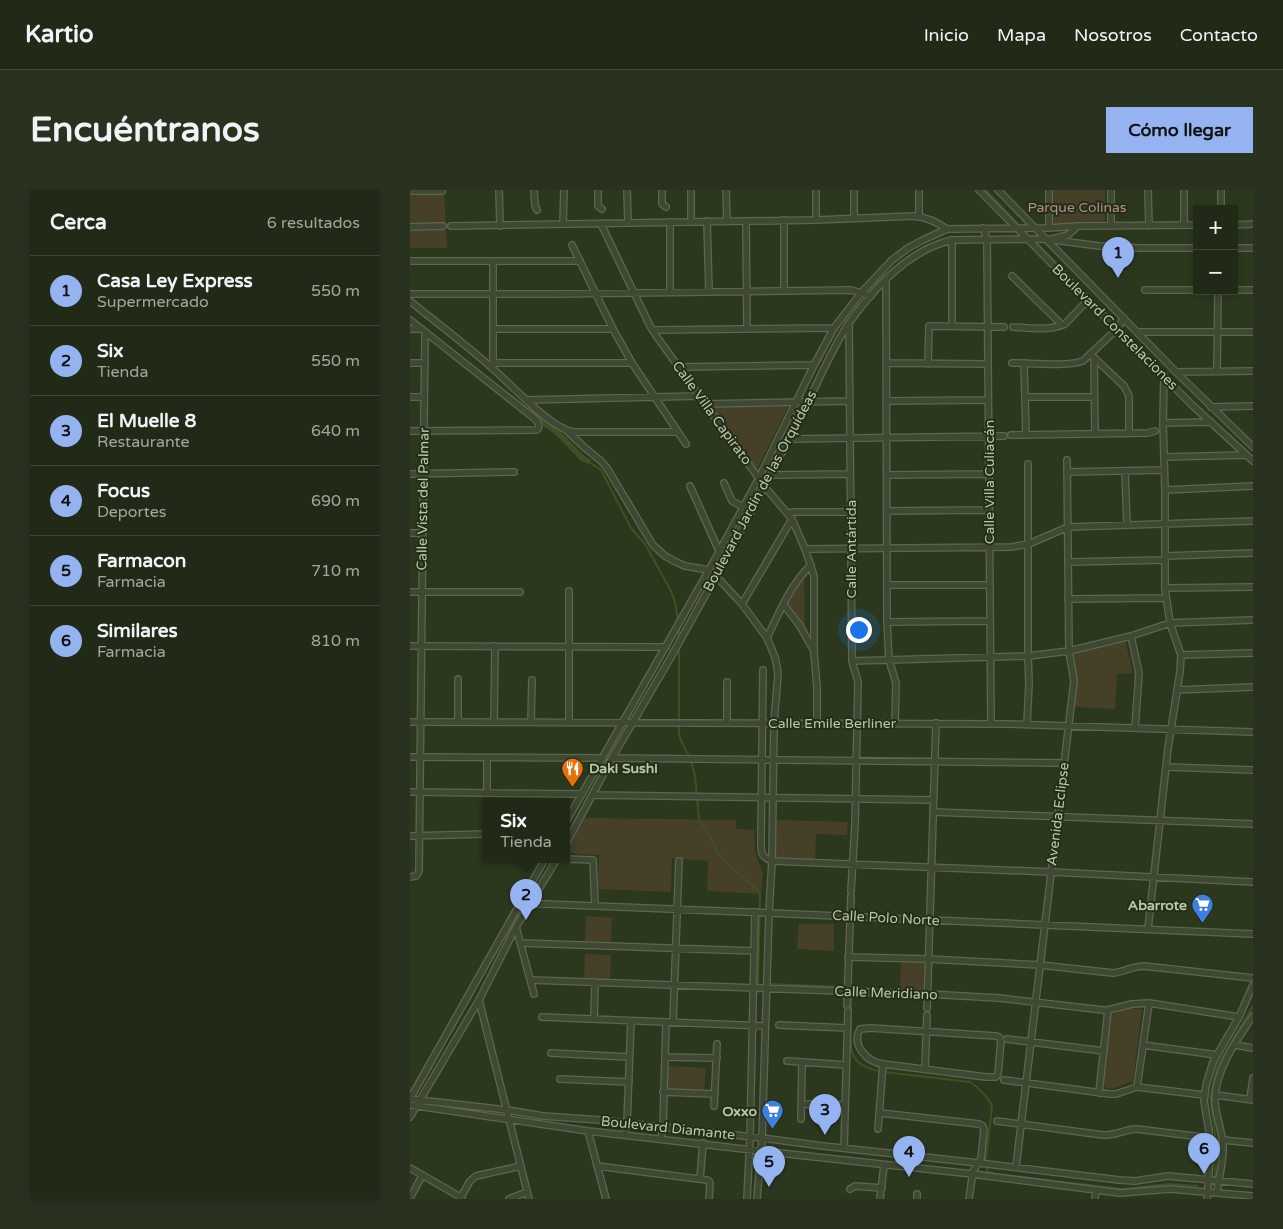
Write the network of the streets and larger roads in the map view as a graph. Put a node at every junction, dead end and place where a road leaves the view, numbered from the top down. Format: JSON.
{"nodes":[{"id":1,"x":499,"y":190,"type":"edge"},
{"id":2,"x":534,"y":190,"type":"edge"},
{"id":3,"x":564,"y":190,"type":"edge"},
{"id":4,"x":598,"y":190,"type":"edge"},
{"id":5,"x":627,"y":190,"type":"edge"},
{"id":6,"x":662,"y":190,"type":"edge"},
{"id":7,"x":691,"y":190,"type":"edge"},
{"id":8,"x":726,"y":190,"type":"edge"},
{"id":9,"x":816,"y":190,"type":"edge"},
{"id":10,"x":854,"y":190,"type":"edge"},
{"id":11,"x":920,"y":190,"type":"edge"},
{"id":12,"x":979,"y":190,"type":"edge"},
{"id":13,"x":998,"y":190,"type":"edge"},
{"id":14,"x":1049,"y":190,"type":"edge"},
{"id":15,"x":1111,"y":190,"type":"edge"},
{"id":16,"x":1148,"y":190,"type":"edge"},
{"id":17,"x":1184,"y":190,"type":"edge"},
{"id":18,"x":1221,"y":190,"type":"edge"},
{"id":19,"x":410,"y":191,"type":"edge"},
{"id":20,"x":442,"y":191,"type":"edge"},
{"id":21,"x":1221,"y":205,"type":"edge"},
{"id":22,"x":666,"y":207,"type":"dead end"},
{"id":23,"x":602,"y":209,"type":"dead end"},
{"id":24,"x":537,"y":210,"type":"dead end"},
{"id":25,"x":919,"y":216,"type":"junction"},
{"id":26,"x":854,"y":218,"type":"junction"},
{"id":27,"x":746,"y":220,"type":"junction"},
{"id":28,"x":784,"y":220,"type":"junction"},
{"id":29,"x":816,"y":220,"type":"junction"},
{"id":30,"x":727,"y":221,"type":"junction"},
{"id":31,"x":670,"y":222,"type":"junction"},
{"id":32,"x":691,"y":222,"type":"junction"},
{"id":33,"x":707,"y":222,"type":"junction"},
{"id":34,"x":628,"y":223,"type":"junction"},
{"id":35,"x":563,"y":224,"type":"junction"},
{"id":36,"x":602,"y":224,"type":"junction"},
{"id":37,"x":1253,"y":224,"type":"edge"},
{"id":38,"x":1184,"y":225,"type":"junction"},
{"id":39,"x":1193,"y":225,"type":"edge"},
{"id":40,"x":1238,"y":225,"type":"edge"},
{"id":41,"x":444,"y":226,"type":"dead end"},
{"id":42,"x":451,"y":226,"type":"dead end"},
{"id":43,"x":500,"y":226,"type":"junction"},
{"id":44,"x":1078,"y":226,"type":"junction"},
{"id":45,"x":1111,"y":226,"type":"junction"},
{"id":46,"x":1149,"y":226,"type":"junction"},
{"id":47,"x":410,"y":227,"type":"edge"},
{"id":48,"x":983,"y":228,"type":"junction"},
{"id":49,"x":1016,"y":228,"type":"junction"},
{"id":50,"x":1035,"y":228,"type":"junction"},
{"id":51,"x":1050,"y":228,"type":"junction"},
{"id":52,"x":947,"y":229,"type":"junction"},
{"id":53,"x":1028,"y":239,"type":"junction"},
{"id":54,"x":1044,"y":239,"type":"junction"},
{"id":55,"x":952,"y":240,"type":"junction"},
{"id":56,"x":987,"y":240,"type":"junction"},
{"id":57,"x":572,"y":245,"type":"dead end"},
{"id":58,"x":1193,"y":248,"type":"edge"},
{"id":59,"x":1238,"y":248,"type":"edge"},
{"id":60,"x":1253,"y":248,"type":"edge"},
{"id":61,"x":410,"y":261,"type":"edge"},
{"id":62,"x":493,"y":261,"type":"junction"},
{"id":63,"x":580,"y":261,"type":"junction"},
{"id":64,"x":1012,"y":276,"type":"dead end"},
{"id":65,"x":886,"y":279,"type":"junction"},
{"id":66,"x":1145,"y":290,"type":"dead end"},
{"id":67,"x":1193,"y":290,"type":"edge"},
{"id":68,"x":1238,"y":290,"type":"edge"},
{"id":69,"x":1253,"y":290,"type":"edge"},
{"id":70,"x":784,"y":291,"type":"junction"},
{"id":71,"x":634,"y":292,"type":"junction"},
{"id":72,"x":670,"y":292,"type":"junction"},
{"id":73,"x":709,"y":292,"type":"junction"},
{"id":74,"x":747,"y":292,"type":"junction"},
{"id":75,"x":596,"y":293,"type":"junction"},
{"id":76,"x":861,"y":293,"type":"junction"},
{"id":77,"x":410,"y":294,"type":"edge"},
{"id":78,"x":493,"y":294,"type":"junction"},
{"id":79,"x":1218,"y":295,"type":"edge"},
{"id":80,"x":870,"y":296,"type":"junction"},
{"id":81,"x":1088,"y":300,"type":"junction"},
{"id":82,"x":410,"y":302,"type":"edge"},
{"id":83,"x":410,"y":320,"type":"edge"},
{"id":84,"x":1123,"y":320,"type":"junction"},
{"id":85,"x":849,"y":324,"type":"junction"},
{"id":86,"x":952,"y":326,"type":"junction"},
{"id":87,"x":1062,"y":326,"type":"junction"},
{"id":88,"x":988,"y":327,"type":"junction"},
{"id":89,"x":1004,"y":327,"type":"dead end"},
{"id":90,"x":1013,"y":327,"type":"dead end"},
{"id":91,"x":834,"y":328,"type":"junction"},
{"id":92,"x":1118,"y":328,"type":"junction"},
{"id":93,"x":410,"y":329,"type":"edge"},
{"id":94,"x":494,"y":329,"type":"junction"},
{"id":95,"x":613,"y":329,"type":"junction"},
{"id":96,"x":747,"y":329,"type":"junction"},
{"id":97,"x":424,"y":330,"type":"junction"},
{"id":98,"x":653,"y":330,"type":"junction"},
{"id":99,"x":1138,"y":332,"type":"junction"},
{"id":100,"x":1217,"y":332,"type":"junction"},
{"id":101,"x":1253,"y":332,"type":"edge"},
{"id":102,"x":1092,"y":356,"type":"junction"},
{"id":103,"x":410,"y":363,"type":"edge"},
{"id":104,"x":425,"y":363,"type":"junction"},
{"id":105,"x":632,"y":363,"type":"junction"},
{"id":106,"x":1012,"y":363,"type":"dead end"},
{"id":107,"x":1024,"y":363,"type":"junction"},
{"id":108,"x":887,"y":364,"type":"junction"},
{"id":109,"x":928,"y":364,"type":"junction"},
{"id":110,"x":988,"y":364,"type":"junction"},
{"id":111,"x":814,"y":365,"type":"junction"},
{"id":112,"x":493,"y":366,"type":"junction"},
{"id":113,"x":678,"y":367,"type":"junction"},
{"id":114,"x":1253,"y":371,"type":"edge"},
{"id":115,"x":1176,"y":372,"type":"junction"},
{"id":116,"x":1217,"y":372,"type":"junction"},
{"id":117,"x":1164,"y":376,"type":"junction"},
{"id":118,"x":700,"y":396,"type":"junction"},
{"id":119,"x":1199,"y":396,"type":"junction"},
{"id":120,"x":410,"y":397,"type":"edge"},
{"id":121,"x":424,"y":397,"type":"junction"},
{"id":122,"x":1025,"y":397,"type":"junction"},
{"id":123,"x":1094,"y":397,"type":"junction"},
{"id":124,"x":655,"y":398,"type":"junction"},
{"id":125,"x":526,"y":400,"type":"junction"},
{"id":126,"x":988,"y":400,"type":"junction"},
{"id":127,"x":886,"y":401,"type":"junction"},
{"id":128,"x":796,"y":402,"type":"junction"},
{"id":129,"x":808,"y":402,"type":"junction"},
{"id":130,"x":850,"y":402,"type":"junction"},
{"id":131,"x":705,"y":404,"type":"junction"},
{"id":132,"x":1191,"y":404,"type":"junction"},
{"id":133,"x":1253,"y":406,"type":"edge"},
{"id":134,"x":1211,"y":407,"type":"junction"},
{"id":135,"x":1163,"y":422,"type":"junction"},
{"id":136,"x":1211,"y":422,"type":"junction"},
{"id":137,"x":410,"y":431,"type":"edge"},
{"id":138,"x":424,"y":431,"type":"junction"},
{"id":139,"x":568,"y":431,"type":"junction"},
{"id":140,"x":1154,"y":431,"type":"dead end"},
{"id":141,"x":678,"y":432,"type":"junction"},
{"id":142,"x":1129,"y":433,"type":"junction"},
{"id":143,"x":1095,"y":434,"type":"junction"},
{"id":144,"x":1011,"y":435,"type":"dead end"},
{"id":145,"x":1026,"y":435,"type":"junction"},
{"id":146,"x":989,"y":436,"type":"junction"},
{"id":147,"x":1004,"y":436,"type":"dead end"},
{"id":148,"x":886,"y":438,"type":"junction"},
{"id":149,"x":1244,"y":438,"type":"junction"},
{"id":150,"x":1253,"y":438,"type":"edge"},
{"id":151,"x":789,"y":439,"type":"junction"},
{"id":152,"x":850,"y":439,"type":"junction"},
{"id":153,"x":686,"y":444,"type":"dead end"},
{"id":154,"x":1253,"y":447,"type":"edge"},
{"id":155,"x":1246,"y":455,"type":"junction"},
{"id":156,"x":1164,"y":457,"type":"junction"},
{"id":157,"x":1068,"y":460,"type":"dead end"},
{"id":158,"x":1253,"y":461,"type":"edge"},
{"id":159,"x":1028,"y":464,"type":"dead end"},
{"id":160,"x":1164,"y":470,"type":"junction"},
{"id":161,"x":514,"y":472,"type":"dead end"},
{"id":162,"x":1068,"y":472,"type":"junction"},
{"id":163,"x":1125,"y":472,"type":"junction"},
{"id":164,"x":423,"y":473,"type":"junction"},
{"id":165,"x":410,"y":474,"type":"edge"},
{"id":166,"x":850,"y":474,"type":"junction"},
{"id":167,"x":989,"y":474,"type":"junction"},
{"id":168,"x":771,"y":475,"type":"junction"},
{"id":169,"x":887,"y":475,"type":"junction"},
{"id":170,"x":759,"y":478,"type":"junction"},
{"id":171,"x":724,"y":483,"type":"dead end"},
{"id":172,"x":690,"y":486,"type":"dead end"},
{"id":173,"x":1253,"y":486,"type":"edge"},
{"id":174,"x":765,"y":487,"type":"junction"},
{"id":175,"x":1165,"y":490,"type":"junction"},
{"id":176,"x":743,"y":508,"type":"junction"},
{"id":177,"x":989,"y":510,"type":"junction"},
{"id":178,"x":887,"y":511,"type":"junction"},
{"id":179,"x":850,"y":512,"type":"junction"},
{"id":180,"x":787,"y":513,"type":"junction"},
{"id":181,"x":792,"y":519,"type":"junction"},
{"id":182,"x":1253,"y":521,"type":"edge"},
{"id":183,"x":1165,"y":524,"type":"junction"},
{"id":184,"x":1127,"y":525,"type":"junction"},
{"id":185,"x":1068,"y":527,"type":"junction"},
{"id":186,"x":410,"y":533,"type":"edge"},
{"id":187,"x":423,"y":533,"type":"junction"},
{"id":188,"x":1027,"y":544,"type":"junction"},
{"id":189,"x":989,"y":547,"type":"junction"},
{"id":190,"x":850,"y":548,"type":"junction"},
{"id":191,"x":887,"y":548,"type":"junction"},
{"id":192,"x":805,"y":549,"type":"junction"},
{"id":193,"x":719,"y":551,"type":"junction"},
{"id":194,"x":1253,"y":553,"type":"edge"},
{"id":195,"x":1165,"y":558,"type":"junction"},
{"id":196,"x":1068,"y":562,"type":"junction"},
{"id":197,"x":811,"y":565,"type":"junction"},
{"id":198,"x":709,"y":570,"type":"junction"},
{"id":199,"x":716,"y":576,"type":"junction"},
{"id":200,"x":888,"y":585,"type":"junction"},
{"id":201,"x":990,"y":585,"type":"junction"},
{"id":202,"x":1253,"y":587,"type":"edge"},
{"id":203,"x":1165,"y":588,"type":"junction"},
{"id":204,"x":569,"y":591,"type":"dead end"},
{"id":205,"x":410,"y":592,"type":"edge"},
{"id":206,"x":422,"y":592,"type":"junction"},
{"id":207,"x":520,"y":592,"type":"dead end"},
{"id":208,"x":1166,"y":598,"type":"junction"},
{"id":209,"x":1068,"y":599,"type":"junction"},
{"id":210,"x":742,"y":604,"type":"junction"},
{"id":211,"x":784,"y":605,"type":"junction"},
{"id":212,"x":1253,"y":620,"type":"edge"},
{"id":213,"x":990,"y":621,"type":"junction"},
{"id":214,"x":888,"y":622,"type":"junction"},
{"id":215,"x":1170,"y":624,"type":"junction"},
{"id":216,"x":1131,"y":636,"type":"junction"},
{"id":217,"x":767,"y":638,"type":"junction"},
{"id":218,"x":410,"y":646,"type":"edge"},
{"id":219,"x":422,"y":646,"type":"junction"},
{"id":220,"x":496,"y":646,"type":"junction"},
{"id":221,"x":569,"y":646,"type":"junction"},
{"id":222,"x":666,"y":646,"type":"junction"},
{"id":223,"x":1068,"y":651,"type":"junction"},
{"id":224,"x":814,"y":652,"type":"junction"},
{"id":225,"x":1253,"y":654,"type":"edge"},
{"id":226,"x":1181,"y":655,"type":"junction"},
{"id":227,"x":1028,"y":656,"type":"junction"},
{"id":228,"x":990,"y":657,"type":"junction"},
{"id":229,"x":890,"y":660,"type":"junction"},
{"id":230,"x":852,"y":661,"type":"junction"},
{"id":231,"x":763,"y":670,"type":"dead end"},
{"id":232,"x":458,"y":679,"type":"dead end"},
{"id":233,"x":532,"y":680,"type":"dead end"},
{"id":234,"x":727,"y":682,"type":"dead end"},
{"id":235,"x":1253,"y":687,"type":"edge"},
{"id":236,"x":1177,"y":690,"type":"junction"},
{"id":237,"x":410,"y":722,"type":"edge"},
{"id":238,"x":421,"y":722,"type":"junction"},
{"id":239,"x":458,"y":722,"type":"junction"},
{"id":240,"x":494,"y":722,"type":"junction"},
{"id":241,"x":531,"y":722,"type":"junction"},
{"id":242,"x":569,"y":722,"type":"junction"},
{"id":243,"x":623,"y":722,"type":"junction"},
{"id":244,"x":632,"y":722,"type":"junction"},
{"id":245,"x":727,"y":723,"type":"junction"},
{"id":246,"x":763,"y":723,"type":"junction"},
{"id":247,"x":774,"y":723,"type":"junction"},
{"id":248,"x":817,"y":723,"type":"junction"},
{"id":249,"x":857,"y":723,"type":"junction"},
{"id":250,"x":895,"y":723,"type":"junction"},
{"id":251,"x":936,"y":723,"type":"junction"},
{"id":252,"x":991,"y":724,"type":"junction"},
{"id":253,"x":1028,"y":724,"type":"junction"},
{"id":254,"x":1068,"y":726,"type":"junction"},
{"id":255,"x":1135,"y":728,"type":"junction"},
{"id":256,"x":1171,"y":729,"type":"junction"},
{"id":257,"x":1253,"y":732,"type":"edge"},
{"id":258,"x":410,"y":757,"type":"edge"},
{"id":259,"x":420,"y":757,"type":"junction"},
{"id":260,"x":487,"y":758,"type":"junction"},
{"id":261,"x":603,"y":758,"type":"junction"},
{"id":262,"x":612,"y":758,"type":"junction"},
{"id":263,"x":762,"y":759,"type":"junction"},
{"id":264,"x":774,"y":759,"type":"junction"},
{"id":265,"x":856,"y":760,"type":"junction"},
{"id":266,"x":935,"y":761,"type":"junction"},
{"id":267,"x":1064,"y":763,"type":"junction"},
{"id":268,"x":1166,"y":767,"type":"junction"},
{"id":269,"x":1253,"y":770,"type":"edge"},
{"id":270,"x":410,"y":792,"type":"edge"},
{"id":271,"x":420,"y":792,"type":"junction"},
{"id":272,"x":487,"y":793,"type":"junction"},
{"id":273,"x":582,"y":794,"type":"junction"},
{"id":274,"x":593,"y":795,"type":"junction"},
{"id":275,"x":762,"y":798,"type":"junction"},
{"id":276,"x":773,"y":798,"type":"junction"},
{"id":277,"x":855,"y":799,"type":"junction"},
{"id":278,"x":934,"y":800,"type":"junction"},
{"id":279,"x":933,"y":812,"type":"junction"},
{"id":280,"x":570,"y":815,"type":"edge"},
{"id":281,"x":1058,"y":817,"type":"junction"},
{"id":282,"x":1160,"y":821,"type":"junction"},
{"id":283,"x":1253,"y":824,"type":"edge"},
{"id":284,"x":482,"y":834,"type":"edge"},
{"id":285,"x":410,"y":836,"type":"edge"},
{"id":286,"x":420,"y":836,"type":"junction"},
{"id":287,"x":570,"y":837,"type":"edge"},
{"id":288,"x":570,"y":858,"type":"edge"},
{"id":289,"x":679,"y":861,"type":"dead end"},
{"id":290,"x":772,"y":861,"type":"junction"},
{"id":291,"x":543,"y":863,"type":"edge"},
{"id":292,"x":555,"y":863,"type":"edge"},
{"id":293,"x":853,"y":864,"type":"junction"},
{"id":294,"x":932,"y":867,"type":"junction"},
{"id":295,"x":1051,"y":872,"type":"junction"},
{"id":296,"x":1154,"y":877,"type":"junction"},
{"id":297,"x":410,"y":878,"type":"edge"},
{"id":298,"x":1253,"y":882,"type":"edge"},
{"id":299,"x":520,"y":903,"type":"junction"},
{"id":300,"x":531,"y":904,"type":"junction"},
{"id":301,"x":596,"y":906,"type":"junction"},
{"id":302,"x":677,"y":909,"type":"junction"},
{"id":303,"x":755,"y":912,"type":"junction"},
{"id":304,"x":768,"y":912,"type":"junction"},
{"id":305,"x":850,"y":916,"type":"junction"},
{"id":306,"x":930,"y":920,"type":"junction"},
{"id":307,"x":1045,"y":925,"type":"junction"},
{"id":308,"x":516,"y":927,"type":"junction"},
{"id":309,"x":1148,"y":929,"type":"junction"},
{"id":310,"x":1253,"y":934,"type":"edge"},
{"id":311,"x":521,"y":943,"type":"junction"},
{"id":312,"x":676,"y":949,"type":"junction"},
{"id":313,"x":755,"y":952,"type":"junction"},
{"id":314,"x":848,"y":957,"type":"junction"},
{"id":315,"x":928,"y":959,"type":"junction"},
{"id":316,"x":1040,"y":965,"type":"junction"},
{"id":317,"x":1253,"y":978,"type":"edge"},
{"id":318,"x":531,"y":980,"type":"junction"},
{"id":319,"x":595,"y":982,"type":"junction"},
{"id":320,"x":674,"y":985,"type":"junction"},
{"id":321,"x":1253,"y":985,"type":"edge"},
{"id":322,"x":754,"y":988,"type":"junction"},
{"id":323,"x":766,"y":988,"type":"junction"},
{"id":324,"x":847,"y":991,"type":"junction"},
{"id":325,"x":534,"y":994,"type":"dead end"},
{"id":326,"x":927,"y":994,"type":"junction"},
{"id":327,"x":479,"y":1000,"type":"junction"},
{"id":328,"x":1035,"y":1003,"type":"junction"},
{"id":329,"x":1148,"y":1003,"type":"junction"},
{"id":330,"x":927,"y":1008,"type":"dead end"},
{"id":331,"x":1108,"y":1010,"type":"junction"},
{"id":332,"x":927,"y":1015,"type":"dead end"},
{"id":333,"x":1253,"y":1016,"type":"edge"},
{"id":334,"x":542,"y":1017,"type":"dead end"},
{"id":335,"x":1239,"y":1017,"type":"junction"},
{"id":336,"x":594,"y":1019,"type":"junction"},
{"id":337,"x":631,"y":1020,"type":"junction"},
{"id":338,"x":670,"y":1022,"type":"junction"},
{"id":339,"x":779,"y":1025,"type":"dead end"},
{"id":340,"x":753,"y":1026,"type":"junction"},
{"id":341,"x":765,"y":1026,"type":"junction"},
{"id":342,"x":847,"y":1028,"type":"junction"},
{"id":343,"x":926,"y":1031,"type":"junction"},
{"id":344,"x":1007,"y":1039,"type":"dead end"},
{"id":345,"x":1031,"y":1042,"type":"junction"},
{"id":346,"x":717,"y":1044,"type":"dead end"},
{"id":347,"x":1143,"y":1045,"type":"junction"},
{"id":348,"x":1235,"y":1045,"type":"junction"},
{"id":349,"x":1253,"y":1048,"type":"edge"},
{"id":350,"x":1104,"y":1051,"type":"junction"},
{"id":351,"x":551,"y":1054,"type":"dead end"},
{"id":352,"x":1217,"y":1055,"type":"junction"},
{"id":353,"x":629,"y":1057,"type":"junction"},
{"id":354,"x":665,"y":1057,"type":"junction"},
{"id":355,"x":716,"y":1058,"type":"junction"},
{"id":356,"x":787,"y":1061,"type":"dead end"},
{"id":357,"x":802,"y":1062,"type":"junction"},
{"id":358,"x":846,"y":1065,"type":"junction"},
{"id":359,"x":883,"y":1069,"type":"junction"},
{"id":360,"x":925,"y":1069,"type":"junction"},
{"id":361,"x":1253,"y":1078,"type":"edge"},
{"id":362,"x":560,"y":1079,"type":"dead end"},
{"id":363,"x":1004,"y":1080,"type":"dead end"},
{"id":364,"x":629,"y":1082,"type":"junction"},
{"id":365,"x":1026,"y":1083,"type":"junction"},
{"id":366,"x":1137,"y":1087,"type":"junction"},
{"id":367,"x":663,"y":1092,"type":"junction"},
{"id":368,"x":1099,"y":1093,"type":"junction"},
{"id":369,"x":715,"y":1094,"type":"junction"},
{"id":370,"x":1204,"y":1095,"type":"junction"},
{"id":371,"x":1216,"y":1096,"type":"junction"},
{"id":372,"x":410,"y":1099,"type":"edge"},
{"id":373,"x":420,"y":1099,"type":"junction"},
{"id":374,"x":1251,"y":1100,"type":"edge"},
{"id":375,"x":802,"y":1104,"type":"junction"},
{"id":376,"x":413,"y":1105,"type":"edge"},
{"id":377,"x":845,"y":1105,"type":"junction"},
{"id":378,"x":714,"y":1106,"type":"dead end"},
{"id":379,"x":507,"y":1110,"type":"junction"},
{"id":380,"x":880,"y":1113,"type":"junction"},
{"id":381,"x":410,"y":1118,"type":"edge"},
{"id":382,"x":509,"y":1118,"type":"junction"},
{"id":383,"x":801,"y":1119,"type":"dead end"},
{"id":384,"x":997,"y":1121,"type":"dead end"},
{"id":385,"x":627,"y":1123,"type":"junction"},
{"id":386,"x":1021,"y":1124,"type":"junction"},
{"id":387,"x":663,"y":1127,"type":"junction"},
{"id":388,"x":878,"y":1129,"type":"dead end"},
{"id":389,"x":588,"y":1131,"type":"junction"},
{"id":390,"x":625,"y":1135,"type":"junction"},
{"id":391,"x":750,"y":1137,"type":"junction"},
{"id":392,"x":762,"y":1138,"type":"junction"},
{"id":393,"x":1210,"y":1138,"type":"junction"},
{"id":394,"x":661,"y":1139,"type":"junction"},
{"id":395,"x":1223,"y":1140,"type":"junction"},
{"id":396,"x":703,"y":1143,"type":"junction"},
{"id":397,"x":1253,"y":1143,"type":"edge"},
{"id":398,"x":844,"y":1148,"type":"junction"},
{"id":399,"x":750,"y":1150,"type":"junction"},
{"id":400,"x":761,"y":1151,"type":"junction"},
{"id":401,"x":910,"y":1155,"type":"junction"},
{"id":402,"x":979,"y":1162,"type":"junction"},
{"id":403,"x":884,"y":1164,"type":"junction"},
{"id":404,"x":520,"y":1166,"type":"junction"},
{"id":405,"x":597,"y":1166,"type":"junction"},
{"id":406,"x":908,"y":1167,"type":"junction"},
{"id":407,"x":410,"y":1168,"type":"edge"},
{"id":408,"x":1016,"y":1168,"type":"junction"},
{"id":409,"x":972,"y":1174,"type":"junction"},
{"id":410,"x":422,"y":1176,"type":"junction"},
{"id":411,"x":700,"y":1179,"type":"junction"},
{"id":412,"x":1209,"y":1180,"type":"junction"},
{"id":413,"x":1218,"y":1180,"type":"junction"},
{"id":414,"x":1253,"y":1184,"type":"edge"},
{"id":415,"x":882,"y":1188,"type":"junction"},
{"id":416,"x":850,"y":1189,"type":"dead end"},
{"id":417,"x":1096,"y":1190,"type":"junction"},
{"id":418,"x":527,"y":1192,"type":"junction"},
{"id":419,"x":1217,"y":1193,"type":"junction"},
{"id":420,"x":1207,"y":1196,"type":"edge"},
{"id":421,"x":1253,"y":1196,"type":"edge"},
{"id":422,"x":747,"y":1197,"type":"edge"},
{"id":423,"x":410,"y":1198,"type":"edge"},
{"id":424,"x":462,"y":1198,"type":"edge"},
{"id":425,"x":757,"y":1198,"type":"edge"},
{"id":426,"x":508,"y":1199,"type":"edge"},
{"id":427,"x":529,"y":1199,"type":"edge"},
{"id":428,"x":606,"y":1199,"type":"edge"},
{"id":429,"x":709,"y":1199,"type":"edge"},
{"id":430,"x":880,"y":1199,"type":"edge"},
{"id":431,"x":969,"y":1199,"type":"edge"},
{"id":432,"x":1095,"y":1199,"type":"edge"}],
"edges":[{"from":1,"to":43,"type":"street"},
{"from":2,"to":24,"type":"street"},
{"from":3,"to":35,"type":"street"},
{"from":4,"to":23,"type":"street"},
{"from":5,"to":34,"type":"street"},
{"from":6,"to":22,"type":"street"},
{"from":7,"to":32,"type":"street"},
{"from":8,"to":30,"type":"street"},
{"from":9,"to":29,"type":"street"},
{"from":10,"to":26,"type":"street"},
{"from":11,"to":25,"type":"street"},
{"from":12,"to":49,"type":"street","name":"Boulevard Constelaciones"},
{"from":13,"to":50,"type":"street","name":"Boulevard Constelaciones"},
{"from":14,"to":51,"type":"street"},
{"from":15,"to":45,"type":"street"},
{"from":16,"to":46,"type":"street"},
{"from":17,"to":38,"type":"street"},
{"from":18,"to":21,"type":"street"},
{"from":19,"to":20,"type":"street"},
{"from":25,"to":26,"type":"street"},
{"from":25,"to":52,"type":"street"},
{"from":26,"to":29,"type":"street"},
{"from":27,"to":28,"type":"street"},
{"from":27,"to":30,"type":"street"},
{"from":27,"to":74,"type":"street"},
{"from":28,"to":29,"type":"street"},
{"from":28,"to":70,"type":"street"},
{"from":30,"to":33,"type":"street"},
{"from":31,"to":32,"type":"street"},
{"from":31,"to":34,"type":"street"},
{"from":31,"to":72,"type":"street"},
{"from":32,"to":33,"type":"street"},
{"from":33,"to":73,"type":"street"},
{"from":34,"to":36,"type":"street"},
{"from":35,"to":36,"type":"street"},
{"from":35,"to":43,"type":"street"},
{"from":36,"to":71,"type":"street","name":"Calle Villa Capirato"},
{"from":37,"to":40,"type":"street"},
{"from":38,"to":39,"type":"street","name":"Boulevard Jardín de las Orquídeas"},
{"from":38,"to":46,"type":"street","name":"Boulevard Jardín de las Orquídeas"},
{"from":41,"to":47,"type":"street"},
{"from":42,"to":43,"type":"street"},
{"from":44,"to":45,"type":"street","name":"Boulevard Jardín de las Orquídeas"},
{"from":44,"to":51,"type":"street","name":"Boulevard Jardín de las Orquídeas"},
{"from":44,"to":54,"type":"street"},
{"from":45,"to":46,"type":"street","name":"Boulevard Jardín de las Orquídeas"},
{"from":48,"to":49,"type":"street","name":"Boulevard Jardín de las Orquídeas"},
{"from":48,"to":52,"type":"street","name":"Boulevard Jardín de las Orquídeas"},
{"from":48,"to":56,"type":"street","name":"Calle Villa Culiacán"},
{"from":49,"to":50,"type":"street","name":"Boulevard Jardín de las Orquídeas"},
{"from":49,"to":53,"type":"street","name":"Boulevard Constelaciones"},
{"from":50,"to":51,"type":"street","name":"Boulevard Jardín de las Orquídeas"},
{"from":50,"to":54,"type":"street","name":"Boulevard Constelaciones"},
{"from":52,"to":76,"type":"street","name":"Boulevard Jardín de las Orquídeas"},
{"from":53,"to":54,"type":"street","name":"Boulevard Jardín de las Orquídeas"},
{"from":53,"to":56,"type":"street","name":"Boulevard Jardín de las Orquídeas"},
{"from":53,"to":81,"type":"street","name":"Boulevard Constelaciones"},
{"from":54,"to":58,"type":"street"},
{"from":54,"to":84,"type":"street","name":"Boulevard Constelaciones"},
{"from":55,"to":56,"type":"street","name":"Boulevard Jardín de las Orquídeas"},
{"from":55,"to":65,"type":"street","name":"Boulevard Jardín de las Orquídeas"},
{"from":55,"to":86,"type":"street"},
{"from":56,"to":88,"type":"street","name":"Calle Villa Culiacán"},
{"from":57,"to":63,"type":"street"},
{"from":59,"to":60,"type":"street"},
{"from":61,"to":62,"type":"street"},
{"from":62,"to":63,"type":"street"},
{"from":62,"to":78,"type":"street"},
{"from":63,"to":75,"type":"street"},
{"from":64,"to":87,"type":"street"},
{"from":65,"to":80,"type":"street","name":"Boulevard Jardín de las Orquídeas"},
{"from":65,"to":108,"type":"street"},
{"from":66,"to":67,"type":"street"},
{"from":68,"to":69,"type":"street"},
{"from":70,"to":74,"type":"street"},
{"from":70,"to":76,"type":"street"},
{"from":71,"to":72,"type":"street"},
{"from":71,"to":75,"type":"street"},
{"from":71,"to":98,"type":"street","name":"Calle Villa Capirato"},
{"from":72,"to":73,"type":"street"},
{"from":73,"to":74,"type":"street"},
{"from":74,"to":96,"type":"street"},
{"from":75,"to":78,"type":"street"},
{"from":75,"to":95,"type":"street"},
{"from":76,"to":80,"type":"street"},
{"from":76,"to":91,"type":"street","name":"Boulevard Jardín de las Orquídeas"},
{"from":77,"to":78,"type":"street"},
{"from":78,"to":94,"type":"street"},
{"from":79,"to":100,"type":"street"},
{"from":80,"to":85,"type":"street","name":"Boulevard Jardín de las Orquídeas"},
{"from":81,"to":87,"type":"street"},
{"from":81,"to":92,"type":"street","name":"Boulevard Constelaciones"},
{"from":82,"to":112,"type":"street"},
{"from":83,"to":97,"type":"street"},
{"from":84,"to":92,"type":"street"},
{"from":84,"to":99,"type":"street","name":"Boulevard Constelaciones"},
{"from":85,"to":129,"type":"street","name":"Boulevard Jardín de las Orquídeas"},
{"from":85,"to":130,"type":"street","name":"Calle Antártida"},
{"from":86,"to":88,"type":"street"},
{"from":86,"to":109,"type":"street"},
{"from":87,"to":90,"type":"street"},
{"from":88,"to":89,"type":"street"},
{"from":88,"to":110,"type":"street","name":"Calle Villa Culiacán"},
{"from":91,"to":96,"type":"street"},
{"from":91,"to":111,"type":"street","name":"Boulevard Jardín de las Orquídeas"},
{"from":92,"to":102,"type":"street"},
{"from":92,"to":117,"type":"street","name":"Boulevard Constelaciones"},
{"from":93,"to":97,"type":"street"},
{"from":94,"to":95,"type":"street"},
{"from":94,"to":112,"type":"street"},
{"from":95,"to":105,"type":"street"},
{"from":96,"to":98,"type":"street"},
{"from":97,"to":104,"type":"street","name":"Calle Vista del Palmar"},
{"from":97,"to":138,"type":"street"},
{"from":98,"to":113,"type":"street","name":"Calle Villa Capirato"},
{"from":99,"to":100,"type":"street"},
{"from":99,"to":115,"type":"street","name":"Boulevard Constelaciones"},
{"from":100,"to":101,"type":"street"},
{"from":100,"to":116,"type":"street"},
{"from":102,"to":107,"type":"street"},
{"from":102,"to":123,"type":"street"},
{"from":102,"to":142,"type":"street"},
{"from":103,"to":104,"type":"street"},
{"from":104,"to":121,"type":"street","name":"Calle Vista del Palmar"},
{"from":105,"to":112,"type":"street"},
{"from":105,"to":124,"type":"street"},
{"from":106,"to":107,"type":"street"},
{"from":107,"to":122,"type":"street"},
{"from":108,"to":109,"type":"street"},
{"from":108,"to":127,"type":"street"},
{"from":109,"to":110,"type":"street"},
{"from":110,"to":126,"type":"street","name":"Calle Villa Culiacán"},
{"from":111,"to":113,"type":"street"},
{"from":111,"to":128,"type":"street","name":"Boulevard Jardín de las Orquídeas"},
{"from":112,"to":125,"type":"street"},
{"from":113,"to":118,"type":"street","name":"Calle Villa Capirato"},
{"from":114,"to":116,"type":"street"},
{"from":115,"to":116,"type":"street"},
{"from":115,"to":119,"type":"street","name":"Boulevard Constelaciones"},
{"from":117,"to":132,"type":"street","name":"Boulevard Constelaciones"},
{"from":117,"to":135,"type":"street"},
{"from":118,"to":124,"type":"street"},
{"from":118,"to":131,"type":"street","name":"Calle Villa Capirato"},
{"from":119,"to":132,"type":"street"},
{"from":119,"to":134,"type":"street","name":"Boulevard Constelaciones"},
{"from":120,"to":121,"type":"street"},
{"from":121,"to":138,"type":"street","name":"Calle Vista del Palmar"},
{"from":122,"to":123,"type":"street"},
{"from":122,"to":145,"type":"street"},
{"from":123,"to":143,"type":"street"},
{"from":124,"to":125,"type":"street"},
{"from":124,"to":141,"type":"street"},
{"from":125,"to":139,"type":"street"},
{"from":126,"to":127,"type":"street"},
{"from":126,"to":146,"type":"street","name":"Calle Villa Culiacán"},
{"from":127,"to":148,"type":"street"},
{"from":128,"to":129,"type":"street"},
{"from":128,"to":131,"type":"street"},
{"from":128,"to":170,"type":"street","name":"Boulevard Jardín de las Orquídeas"},
{"from":129,"to":130,"type":"street"},
{"from":129,"to":151,"type":"street","name":"Boulevard Jardín de las Orquídeas"},
{"from":130,"to":152,"type":"street","name":"Calle Antártida"},
{"from":131,"to":170,"type":"street","name":"Calle Villa Capirato"},
{"from":132,"to":136,"type":"street","name":"Boulevard Constelaciones"},
{"from":133,"to":134,"type":"street"},
{"from":134,"to":149,"type":"street","name":"Boulevard Constelaciones"},
{"from":135,"to":136,"type":"street"},
{"from":135,"to":156,"type":"street"},
{"from":136,"to":155,"type":"street","name":"Boulevard Constelaciones"},
{"from":137,"to":138,"type":"street"},
{"from":138,"to":164,"type":"street","name":"Calle Vista del Palmar"},
{"from":139,"to":141,"type":"street"},
{"from":139,"to":198,"type":"street"},
{"from":140,"to":142,"type":"street"},
{"from":141,"to":153,"type":"street"},
{"from":142,"to":143,"type":"street"},
{"from":143,"to":145,"type":"street"},
{"from":144,"to":145,"type":"street"},
{"from":146,"to":147,"type":"street"},
{"from":146,"to":148,"type":"street"},
{"from":146,"to":167,"type":"street","name":"Calle Villa Culiacán"},
{"from":148,"to":152,"type":"street"},
{"from":148,"to":169,"type":"street"},
{"from":149,"to":150,"type":"street"},
{"from":149,"to":154,"type":"street","name":"Boulevard Constelaciones"},
{"from":151,"to":152,"type":"street"},
{"from":151,"to":168,"type":"street","name":"Boulevard Jardín de las Orquídeas"},
{"from":152,"to":166,"type":"street","name":"Calle Antártida"},
{"from":155,"to":156,"type":"street"},
{"from":155,"to":158,"type":"street","name":"Boulevard Constelaciones"},
{"from":156,"to":160,"type":"street"},
{"from":157,"to":162,"type":"street","name":"Avenida Eclipse"},
{"from":159,"to":188,"type":"street"},
{"from":160,"to":163,"type":"street"},
{"from":160,"to":175,"type":"street"},
{"from":161,"to":164,"type":"street"},
{"from":162,"to":163,"type":"street"},
{"from":162,"to":185,"type":"street","name":"Avenida Eclipse"},
{"from":163,"to":184,"type":"street"},
{"from":164,"to":165,"type":"street"},
{"from":164,"to":187,"type":"street","name":"Calle Vista del Palmar"},
{"from":166,"to":168,"type":"street"},
{"from":166,"to":179,"type":"street","name":"Calle Antártida"},
{"from":167,"to":169,"type":"street"},
{"from":167,"to":177,"type":"street","name":"Calle Villa Culiacán"},
{"from":168,"to":174,"type":"street","name":"Boulevard Jardín de las Orquídeas"},
{"from":169,"to":178,"type":"street"},
{"from":170,"to":174,"type":"street","name":"Calle Villa Capirato"},
{"from":170,"to":176,"type":"street","name":"Boulevard Jardín de las Orquídeas"},
{"from":171,"to":176,"type":"street"},
{"from":172,"to":193,"type":"street"},
{"from":173,"to":175,"type":"street"},
{"from":174,"to":180,"type":"street","name":"Calle Villa Capirato"},
{"from":174,"to":199,"type":"street","name":"Boulevard Jardín de las Orquídeas"},
{"from":175,"to":183,"type":"street"},
{"from":176,"to":193,"type":"street","name":"Boulevard Jardín de las Orquídeas"},
{"from":177,"to":178,"type":"street"},
{"from":177,"to":189,"type":"street","name":"Calle Villa Culiacán"},
{"from":178,"to":191,"type":"street"},
{"from":179,"to":180,"type":"street"},
{"from":179,"to":190,"type":"street","name":"Calle Antártida"},
{"from":180,"to":181,"type":"street","name":"Calle Villa Capirato"},
{"from":181,"to":192,"type":"street","name":"Calle Villa Capirato"},
{"from":181,"to":210,"type":"street"},
{"from":182,"to":183,"type":"street"},
{"from":183,"to":184,"type":"street"},
{"from":183,"to":195,"type":"street"},
{"from":184,"to":185,"type":"street"},
{"from":185,"to":188,"type":"street"},
{"from":185,"to":196,"type":"street","name":"Avenida Eclipse"},
{"from":186,"to":187,"type":"street"},
{"from":187,"to":206,"type":"street","name":"Calle Vista del Palmar"},
{"from":188,"to":189,"type":"street"},
{"from":188,"to":227,"type":"street"},
{"from":189,"to":191,"type":"street"},
{"from":189,"to":201,"type":"street","name":"Calle Villa Culiacán"},
{"from":190,"to":191,"type":"street"},
{"from":190,"to":192,"type":"street"},
{"from":190,"to":230,"type":"street","name":"Calle Antártida"},
{"from":191,"to":200,"type":"street"},
{"from":192,"to":197,"type":"street","name":"Calle Villa Capirato"},
{"from":193,"to":198,"type":"street","name":"Boulevard Jardín de las Orquídeas"},
{"from":194,"to":195,"type":"street"},
{"from":195,"to":196,"type":"street"},
{"from":195,"to":203,"type":"street"},
{"from":196,"to":209,"type":"street","name":"Avenida Eclipse"},
{"from":197,"to":211,"type":"street"},
{"from":197,"to":224,"type":"street","name":"Calle Villa Capirato"},
{"from":198,"to":199,"type":"street"},
{"from":198,"to":222,"type":"street","name":"Boulevard Jardín de las Orquídeas"},
{"from":199,"to":210,"type":"street"},
{"from":199,"to":244,"type":"street","name":"Boulevard Jardín de las Orquídeas"},
{"from":200,"to":201,"type":"street"},
{"from":200,"to":214,"type":"street"},
{"from":201,"to":213,"type":"street","name":"Calle Villa Culiacán"},
{"from":202,"to":203,"type":"street"},
{"from":203,"to":208,"type":"street"},
{"from":204,"to":221,"type":"street"},
{"from":205,"to":206,"type":"street"},
{"from":206,"to":207,"type":"street"},
{"from":206,"to":219,"type":"street","name":"Calle Vista del Palmar"},
{"from":208,"to":209,"type":"street"},
{"from":208,"to":215,"type":"street"},
{"from":209,"to":223,"type":"street","name":"Avenida Eclipse"},
{"from":210,"to":217,"type":"street"},
{"from":211,"to":217,"type":"street"},
{"from":211,"to":224,"type":"street"},
{"from":212,"to":215,"type":"street"},
{"from":213,"to":214,"type":"street"},
{"from":213,"to":228,"type":"street","name":"Calle Villa Culiacán"},
{"from":214,"to":229,"type":"street"},
{"from":215,"to":216,"type":"street"},
{"from":215,"to":226,"type":"street"},
{"from":216,"to":223,"type":"street"},
{"from":216,"to":255,"type":"street"},
{"from":217,"to":247,"type":"street"},
{"from":218,"to":219,"type":"street"},
{"from":219,"to":220,"type":"street"},
{"from":219,"to":238,"type":"street","name":"Calle Vista del Palmar"},
{"from":220,"to":221,"type":"street"},
{"from":220,"to":240,"type":"street"},
{"from":221,"to":222,"type":"street"},
{"from":221,"to":242,"type":"street"},
{"from":222,"to":243,"type":"street","name":"Boulevard Jardín de las Orquídeas"},
{"from":223,"to":227,"type":"street"},
{"from":223,"to":254,"type":"street","name":"Avenida Eclipse"},
{"from":224,"to":248,"type":"street","name":"Calle Villa Capirato"},
{"from":225,"to":226,"type":"street"},
{"from":226,"to":236,"type":"street"},
{"from":227,"to":228,"type":"street"},
{"from":227,"to":253,"type":"street"},
{"from":228,"to":229,"type":"street"},
{"from":228,"to":252,"type":"street","name":"Calle Villa Culiacán"},
{"from":229,"to":230,"type":"street"},
{"from":229,"to":250,"type":"street"},
{"from":230,"to":249,"type":"street","name":"Calle Antártida"},
{"from":231,"to":246,"type":"street"},
{"from":232,"to":239,"type":"street"},
{"from":233,"to":241,"type":"street"},
{"from":234,"to":245,"type":"street"},
{"from":235,"to":236,"type":"street"},
{"from":236,"to":256,"type":"street"},
{"from":237,"to":238,"type":"street","name":"Calle Emile Berliner"},
{"from":238,"to":239,"type":"street","name":"Calle Emile Berliner"},
{"from":238,"to":259,"type":"street","name":"Calle Vista del Palmar"},
{"from":239,"to":240,"type":"street","name":"Calle Emile Berliner"},
{"from":240,"to":241,"type":"street","name":"Calle Emile Berliner"},
{"from":241,"to":242,"type":"street","name":"Calle Emile Berliner"},
{"from":242,"to":243,"type":"street","name":"Calle Emile Berliner"},
{"from":243,"to":244,"type":"street","name":"Calle Emile Berliner"},
{"from":243,"to":261,"type":"street","name":"Boulevard Jardín de las Orquídeas"},
{"from":244,"to":245,"type":"street","name":"Calle Emile Berliner"},
{"from":244,"to":262,"type":"street","name":"Boulevard Jardín de las Orquídeas"},
{"from":245,"to":246,"type":"street","name":"Calle Emile Berliner"},
{"from":246,"to":247,"type":"street","name":"Calle Emile Berliner"},
{"from":246,"to":263,"type":"street"},
{"from":247,"to":248,"type":"street","name":"Calle Emile Berliner"},
{"from":247,"to":264,"type":"street"},
{"from":248,"to":249,"type":"street","name":"Calle Emile Berliner"},
{"from":249,"to":250,"type":"street","name":"Calle Emile Berliner"},
{"from":249,"to":265,"type":"street","name":"Calle Antártida"},
{"from":250,"to":251,"type":"street","name":"Calle Emile Berliner"},
{"from":251,"to":252,"type":"street","name":"Calle Emile Berliner"},
{"from":251,"to":266,"type":"street"},
{"from":252,"to":253,"type":"street","name":"Calle Emile Berliner"},
{"from":253,"to":254,"type":"street","name":"Calle Emile Berliner"},
{"from":254,"to":255,"type":"street","name":"Calle Emile Berliner"},
{"from":254,"to":267,"type":"street","name":"Avenida Eclipse"},
{"from":255,"to":256,"type":"street","name":"Calle Emile Berliner"},
{"from":256,"to":257,"type":"street","name":"Calle Emile Berliner"},
{"from":256,"to":268,"type":"street"},
{"from":258,"to":259,"type":"street"},
{"from":259,"to":260,"type":"street"},
{"from":259,"to":271,"type":"street","name":"Calle Vista del Palmar"},
{"from":260,"to":261,"type":"street"},
{"from":260,"to":272,"type":"street"},
{"from":261,"to":273,"type":"street","name":"Boulevard Jardín de las Orquídeas"},
{"from":262,"to":263,"type":"street"},
{"from":262,"to":274,"type":"street","name":"Boulevard Jardín de las Orquídeas"},
{"from":263,"to":264,"type":"street"},
{"from":263,"to":275,"type":"street"},
{"from":264,"to":265,"type":"street"},
{"from":264,"to":276,"type":"street"},
{"from":265,"to":266,"type":"street"},
{"from":265,"to":277,"type":"street","name":"Calle Antártida"},
{"from":266,"to":267,"type":"street"},
{"from":266,"to":278,"type":"street"},
{"from":267,"to":281,"type":"street","name":"Avenida Eclipse"},
{"from":268,"to":269,"type":"street"},
{"from":268,"to":282,"type":"street"},
{"from":270,"to":271,"type":"street"},
{"from":271,"to":272,"type":"street"},
{"from":271,"to":286,"type":"street","name":"Calle Vista del Palmar"},
{"from":272,"to":273,"type":"street"},
{"from":273,"to":280,"type":"street","name":"Boulevard Jardín de las Orquídeas"},
{"from":274,"to":275,"type":"street"},
{"from":274,"to":287,"type":"street","name":"Boulevard Jardín de las Orquídeas"},
{"from":275,"to":276,"type":"street"},
{"from":275,"to":290,"type":"street"},
{"from":276,"to":277,"type":"street"},
{"from":276,"to":290,"type":"street"},
{"from":277,"to":278,"type":"street"},
{"from":277,"to":293,"type":"street","name":"Calle Antártida"},
{"from":278,"to":279,"type":"street"},
{"from":279,"to":281,"type":"street"},
{"from":279,"to":294,"type":"street"},
{"from":281,"to":282,"type":"street"},
{"from":281,"to":295,"type":"street","name":"Avenida Eclipse"},
{"from":282,"to":283,"type":"street"},
{"from":282,"to":296,"type":"street"},
{"from":284,"to":286,"type":"street"},
{"from":285,"to":286,"type":"street"},
{"from":286,"to":297,"type":"street","name":"Calle Vista del Palmar"},
{"from":288,"to":301,"type":"street"},
{"from":289,"to":302,"type":"street"},
{"from":290,"to":293,"type":"street"},
{"from":290,"to":304,"type":"street"},
{"from":291,"to":299,"type":"street"},
{"from":292,"to":300,"type":"street"},
{"from":293,"to":294,"type":"street"},
{"from":293,"to":305,"type":"street","name":"Calle Antártida"},
{"from":294,"to":295,"type":"street"},
{"from":294,"to":306,"type":"street"},
{"from":295,"to":296,"type":"street"},
{"from":295,"to":307,"type":"street","name":"Avenida Eclipse"},
{"from":296,"to":298,"type":"street"},
{"from":296,"to":309,"type":"street"},
{"from":299,"to":300,"type":"street","name":"Calle Polo Norte"},
{"from":299,"to":372,"type":"street"},
{"from":300,"to":301,"type":"street","name":"Calle Polo Norte"},
{"from":300,"to":308,"type":"street"},
{"from":301,"to":302,"type":"street","name":"Calle Polo Norte"},
{"from":302,"to":303,"type":"street","name":"Calle Polo Norte"},
{"from":302,"to":312,"type":"street"},
{"from":303,"to":304,"type":"street","name":"Calle Polo Norte"},
{"from":303,"to":313,"type":"street"},
{"from":304,"to":305,"type":"street","name":"Calle Polo Norte"},
{"from":304,"to":323,"type":"street"},
{"from":305,"to":306,"type":"street","name":"Calle Polo Norte"},
{"from":305,"to":314,"type":"street","name":"Calle Antártida"},
{"from":306,"to":307,"type":"street","name":"Calle Polo Norte"},
{"from":306,"to":315,"type":"street"},
{"from":307,"to":309,"type":"street","name":"Calle Polo Norte"},
{"from":307,"to":316,"type":"street","name":"Avenida Eclipse"},
{"from":308,"to":311,"type":"street"},
{"from":308,"to":327,"type":"street"},
{"from":309,"to":310,"type":"street","name":"Calle Polo Norte"},
{"from":311,"to":312,"type":"street"},
{"from":311,"to":318,"type":"street"},
{"from":312,"to":313,"type":"street"},
{"from":312,"to":320,"type":"street"},
{"from":313,"to":322,"type":"street"},
{"from":314,"to":315,"type":"street"},
{"from":314,"to":324,"type":"street","name":"Calle Antártida"},
{"from":315,"to":316,"type":"street"},
{"from":315,"to":326,"type":"street"},
{"from":316,"to":317,"type":"street"},
{"from":316,"to":328,"type":"street","name":"Avenida Eclipse"},
{"from":318,"to":319,"type":"street","name":"Calle Meridiano"},
{"from":318,"to":325,"type":"street"},
{"from":319,"to":320,"type":"street","name":"Calle Meridiano"},
{"from":319,"to":336,"type":"street"},
{"from":320,"to":322,"type":"street","name":"Calle Meridiano"},
{"from":320,"to":338,"type":"street"},
{"from":321,"to":335,"type":"street"},
{"from":322,"to":323,"type":"street","name":"Calle Meridiano"},
{"from":322,"to":340,"type":"street"},
{"from":323,"to":324,"type":"street","name":"Calle Meridiano"},
{"from":323,"to":341,"type":"street"},
{"from":324,"to":326,"type":"street","name":"Calle Meridiano"},
{"from":324,"to":342,"type":"street","name":"Calle Antártida"},
{"from":326,"to":328,"type":"street","name":"Calle Meridiano"},
{"from":326,"to":330,"type":"street"},
{"from":327,"to":373,"type":"street"},
{"from":327,"to":379,"type":"street"},
{"from":328,"to":331,"type":"street","name":"Calle Meridiano"},
{"from":328,"to":345,"type":"street","name":"Avenida Eclipse"},
{"from":329,"to":331,"type":"street","name":"Calle Meridiano"},
{"from":329,"to":335,"type":"street","name":"Calle Meridiano"},
{"from":329,"to":347,"type":"street"},
{"from":331,"to":350,"type":"street"},
{"from":332,"to":343,"type":"street"},
{"from":333,"to":348,"type":"street"},
{"from":334,"to":336,"type":"street"},
{"from":335,"to":352,"type":"street"},
{"from":336,"to":337,"type":"street"},
{"from":337,"to":338,"type":"street"},
{"from":337,"to":353,"type":"street"},
{"from":338,"to":340,"type":"street"},
{"from":338,"to":354,"type":"street"},
{"from":339,"to":342,"type":"street"},
{"from":340,"to":341,"type":"street"},
{"from":340,"to":391,"type":"street"},
{"from":341,"to":392,"type":"street"},
{"from":342,"to":358,"type":"street","name":"Calle Antártida"},
{"from":343,"to":359,"type":"street"},
{"from":343,"to":360,"type":"street"},
{"from":343,"to":360,"type":"street"},
{"from":344,"to":345,"type":"street"},
{"from":345,"to":350,"type":"street"},
{"from":345,"to":365,"type":"street","name":"Avenida Eclipse"},
{"from":346,"to":355,"type":"street"},
{"from":347,"to":352,"type":"street"},
{"from":347,"to":366,"type":"street"},
{"from":348,"to":349,"type":"street"},
{"from":348,"to":371,"type":"street"},
{"from":350,"to":368,"type":"street"},
{"from":351,"to":353,"type":"street"},
{"from":352,"to":370,"type":"street"},
{"from":353,"to":364,"type":"street"},
{"from":354,"to":355,"type":"street"},
{"from":354,"to":367,"type":"street"},
{"from":355,"to":369,"type":"street"},
{"from":356,"to":357,"type":"street"},
{"from":357,"to":358,"type":"street"},
{"from":357,"to":375,"type":"street"},
{"from":358,"to":377,"type":"street","name":"Calle Antártida"},
{"from":359,"to":360,"type":"street"},
{"from":359,"to":380,"type":"street"},
{"from":361,"to":374,"type":"street"},
{"from":362,"to":364,"type":"street"},
{"from":363,"to":365,"type":"street"},
{"from":364,"to":385,"type":"street"},
{"from":365,"to":368,"type":"street"},
{"from":365,"to":386,"type":"street","name":"Avenida Eclipse"},
{"from":366,"to":368,"type":"street"},
{"from":366,"to":370,"type":"street"},
{"from":367,"to":369,"type":"street"},
{"from":367,"to":387,"type":"street"},
{"from":369,"to":378,"type":"street"},
{"from":370,"to":393,"type":"street"},
{"from":371,"to":374,"type":"street"},
{"from":371,"to":395,"type":"street"},
{"from":372,"to":373,"type":"street","name":"Boulevard Diamante"},
{"from":373,"to":376,"type":"street"},
{"from":373,"to":379,"type":"street","name":"Boulevard Diamante"},
{"from":375,"to":377,"type":"street"},
{"from":375,"to":383,"type":"street"},
{"from":376,"to":381,"type":"street"},
{"from":376,"to":382,"type":"street","name":"Boulevard Diamante"},
{"from":377,"to":398,"type":"street","name":"Calle Antártida"},
{"from":379,"to":382,"type":"street"},
{"from":379,"to":385,"type":"street","name":"Boulevard Diamante"},
{"from":380,"to":388,"type":"street"},
{"from":380,"to":402,"type":"street"},
{"from":382,"to":389,"type":"street","name":"Boulevard Diamante"},
{"from":382,"to":404,"type":"street"},
{"from":384,"to":386,"type":"street"},
{"from":385,"to":387,"type":"street","name":"Boulevard Diamante"},
{"from":385,"to":390,"type":"street"},
{"from":386,"to":393,"type":"street"},
{"from":386,"to":408,"type":"street","name":"Avenida Eclipse"},
{"from":387,"to":391,"type":"street","name":"Boulevard Diamante"},
{"from":387,"to":394,"type":"street"},
{"from":389,"to":390,"type":"street","name":"Boulevard Diamante"},
{"from":389,"to":405,"type":"street"},
{"from":390,"to":394,"type":"street","name":"Boulevard Diamante"},
{"from":391,"to":392,"type":"street","name":"Boulevard Diamante"},
{"from":391,"to":399,"type":"street"},
{"from":392,"to":398,"type":"street","name":"Boulevard Diamante"},
{"from":392,"to":400,"type":"street"},
{"from":393,"to":412,"type":"street"},
{"from":394,"to":396,"type":"street","name":"Boulevard Diamante"},
{"from":395,"to":397,"type":"street"},
{"from":395,"to":413,"type":"street"},
{"from":396,"to":399,"type":"street","name":"Boulevard Diamante"},
{"from":396,"to":411,"type":"street"},
{"from":398,"to":401,"type":"street","name":"Boulevard Diamante"},
{"from":399,"to":400,"type":"street","name":"Boulevard Diamante"},
{"from":399,"to":422,"type":"street"},
{"from":400,"to":403,"type":"street","name":"Boulevard Diamante"},
{"from":400,"to":425,"type":"street"},
{"from":401,"to":402,"type":"street","name":"Boulevard Diamante"},
{"from":401,"to":406,"type":"street"},
{"from":402,"to":408,"type":"street","name":"Boulevard Diamante"},
{"from":402,"to":409,"type":"street"},
{"from":403,"to":406,"type":"street","name":"Boulevard Diamante"},
{"from":403,"to":415,"type":"street"},
{"from":404,"to":418,"type":"street"},
{"from":404,"to":424,"type":"street"},
{"from":405,"to":411,"type":"street"},
{"from":405,"to":428,"type":"street"},
{"from":406,"to":409,"type":"street","name":"Boulevard Diamante"},
{"from":407,"to":410,"type":"street"},
{"from":408,"to":412,"type":"street","name":"Boulevard Diamante"},
{"from":409,"to":417,"type":"street","name":"Boulevard Diamante"},
{"from":409,"to":431,"type":"street"},
{"from":410,"to":423,"type":"street"},
{"from":410,"to":424,"type":"street"},
{"from":411,"to":429,"type":"street"},
{"from":412,"to":413,"type":"street","name":"Boulevard Diamante"},
{"from":412,"to":420,"type":"street"},
{"from":413,"to":414,"type":"street","name":"Boulevard Diamante"},
{"from":413,"to":419,"type":"street"},
{"from":415,"to":416,"type":"street"},
{"from":415,"to":430,"type":"street"},
{"from":417,"to":420,"type":"street","name":"Boulevard Diamante"},
{"from":417,"to":432,"type":"street"},
{"from":418,"to":426,"type":"street"},
{"from":418,"to":427,"type":"street"},
{"from":419,"to":420,"type":"street","name":"Boulevard Diamante"},
{"from":419,"to":421,"type":"street","name":"Boulevard Diamante"},
{"from":422,"to":425,"type":"street"}]}
